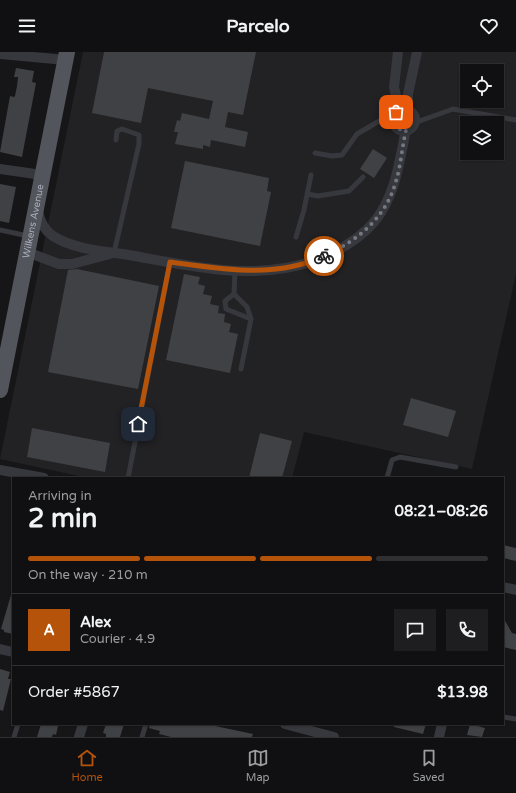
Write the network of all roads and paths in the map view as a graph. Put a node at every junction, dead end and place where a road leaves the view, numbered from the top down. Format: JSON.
{"nodes":[{"id":1,"x":398,"y":52,"type":"edge"},
{"id":2,"x":417,"y":52,"type":"edge"},
{"id":3,"x":0,"y":54,"type":"edge"},
{"id":4,"x":66,"y":56,"type":"edge"},
{"id":5,"x":401,"y":112,"type":"junction"},
{"id":6,"x":516,"y":120,"type":"edge"},
{"id":7,"x":414,"y":123,"type":"junction"},
{"id":8,"x":406,"y":130,"type":"junction"},
{"id":9,"x":116,"y":140,"type":"dead end"},
{"id":10,"x":315,"y":153,"type":"dead end"},
{"id":11,"x":0,"y":169,"type":"edge"},
{"id":12,"x":42,"y":175,"type":"junction"},
{"id":13,"x":311,"y":175,"type":"dead end"},
{"id":14,"x":363,"y":177,"type":"dead end"},
{"id":15,"x":307,"y":194,"type":"junction"},
{"id":16,"x":38,"y":201,"type":"junction"},
{"id":17,"x":0,"y":230,"type":"edge"},
{"id":18,"x":30,"y":236,"type":"junction"},
{"id":19,"x":296,"y":237,"type":"dead end"},
{"id":20,"x":27,"y":252,"type":"junction"},
{"id":21,"x":114,"y":253,"type":"junction"},
{"id":22,"x":170,"y":262,"type":"junction"},
{"id":23,"x":235,"y":271,"type":"junction"},
{"id":24,"x":234,"y":294,"type":"junction"},
{"id":25,"x":251,"y":319,"type":"junction"},
{"id":26,"x":241,"y":369,"type":"dead end"},
{"id":27,"x":0,"y":390,"type":"edge"},
{"id":28,"x":456,"y":467,"type":"dead end"},
{"id":29,"x":0,"y":470,"type":"edge"},
{"id":30,"x":38,"y":477,"type":"edge"},
{"id":31,"x":128,"y":477,"type":"edge"},
{"id":32,"x":386,"y":477,"type":"edge"},
{"id":33,"x":504,"y":587,"type":"edge"},
{"id":34,"x":516,"y":590,"type":"edge"},
{"id":35,"x":0,"y":649,"type":"edge"},
{"id":36,"x":12,"y":652,"type":"edge"},
{"id":37,"x":504,"y":717,"type":"edge"},
{"id":38,"x":516,"y":719,"type":"edge"},
{"id":39,"x":18,"y":725,"type":"edge"},
{"id":40,"x":83,"y":725,"type":"edge"},
{"id":41,"x":146,"y":725,"type":"edge"},
{"id":42,"x":289,"y":725,"type":"edge"},
{"id":43,"x":442,"y":725,"type":"edge"},
{"id":44,"x":14,"y":737,"type":"edge"},
{"id":45,"x":79,"y":737,"type":"edge"},
{"id":46,"x":142,"y":737,"type":"edge"},
{"id":47,"x":334,"y":737,"type":"edge"},
{"id":48,"x":439,"y":737,"type":"edge"}],
"edges":[{"from":1,"to":5,"type":"street"},
{"from":2,"to":5,"type":"street"},
{"from":3,"to":4,"type":"street"},
{"from":4,"to":12,"type":"main road","name":"Wilkens Avenue"},
{"from":5,"to":7,"type":"street"},
{"from":5,"to":8,"type":"street"},
{"from":5,"to":10,"type":"lane"},
{"from":6,"to":7,"type":"lane"},
{"from":7,"to":8,"type":"street"},
{"from":8,"to":23,"type":"street"},
{"from":9,"to":21,"type":"lane"},
{"from":11,"to":12,"type":"street"},
{"from":12,"to":16,"type":"main road","name":"Wilkens Avenue"},
{"from":13,"to":15,"type":"lane"},
{"from":14,"to":15,"type":"lane"},
{"from":15,"to":19,"type":"lane"},
{"from":16,"to":18,"type":"main road","name":"Wilkens Avenue"},
{"from":16,"to":21,"type":"street"},
{"from":17,"to":18,"type":"lane"},
{"from":18,"to":20,"type":"main road","name":"Wilkens Avenue"},
{"from":20,"to":21,"type":"street"},
{"from":20,"to":27,"type":"main road","name":"Wilkens Avenue"},
{"from":21,"to":22,"type":"street"},
{"from":22,"to":23,"type":"street"},
{"from":22,"to":31,"type":"lane"},
{"from":23,"to":24,"type":"lane"},
{"from":24,"to":25,"type":"lane"},
{"from":24,"to":25,"type":"lane"},
{"from":25,"to":26,"type":"lane"},
{"from":28,"to":32,"type":"lane"},
{"from":29,"to":30,"type":"street"},
{"from":33,"to":34,"type":"street"},
{"from":35,"to":36,"type":"street"},
{"from":37,"to":38,"type":"lane"},
{"from":39,"to":44,"type":"lane"},
{"from":40,"to":45,"type":"street"},
{"from":41,"to":46,"type":"lane"},
{"from":42,"to":47,"type":"street"},
{"from":43,"to":48,"type":"street"}]}
